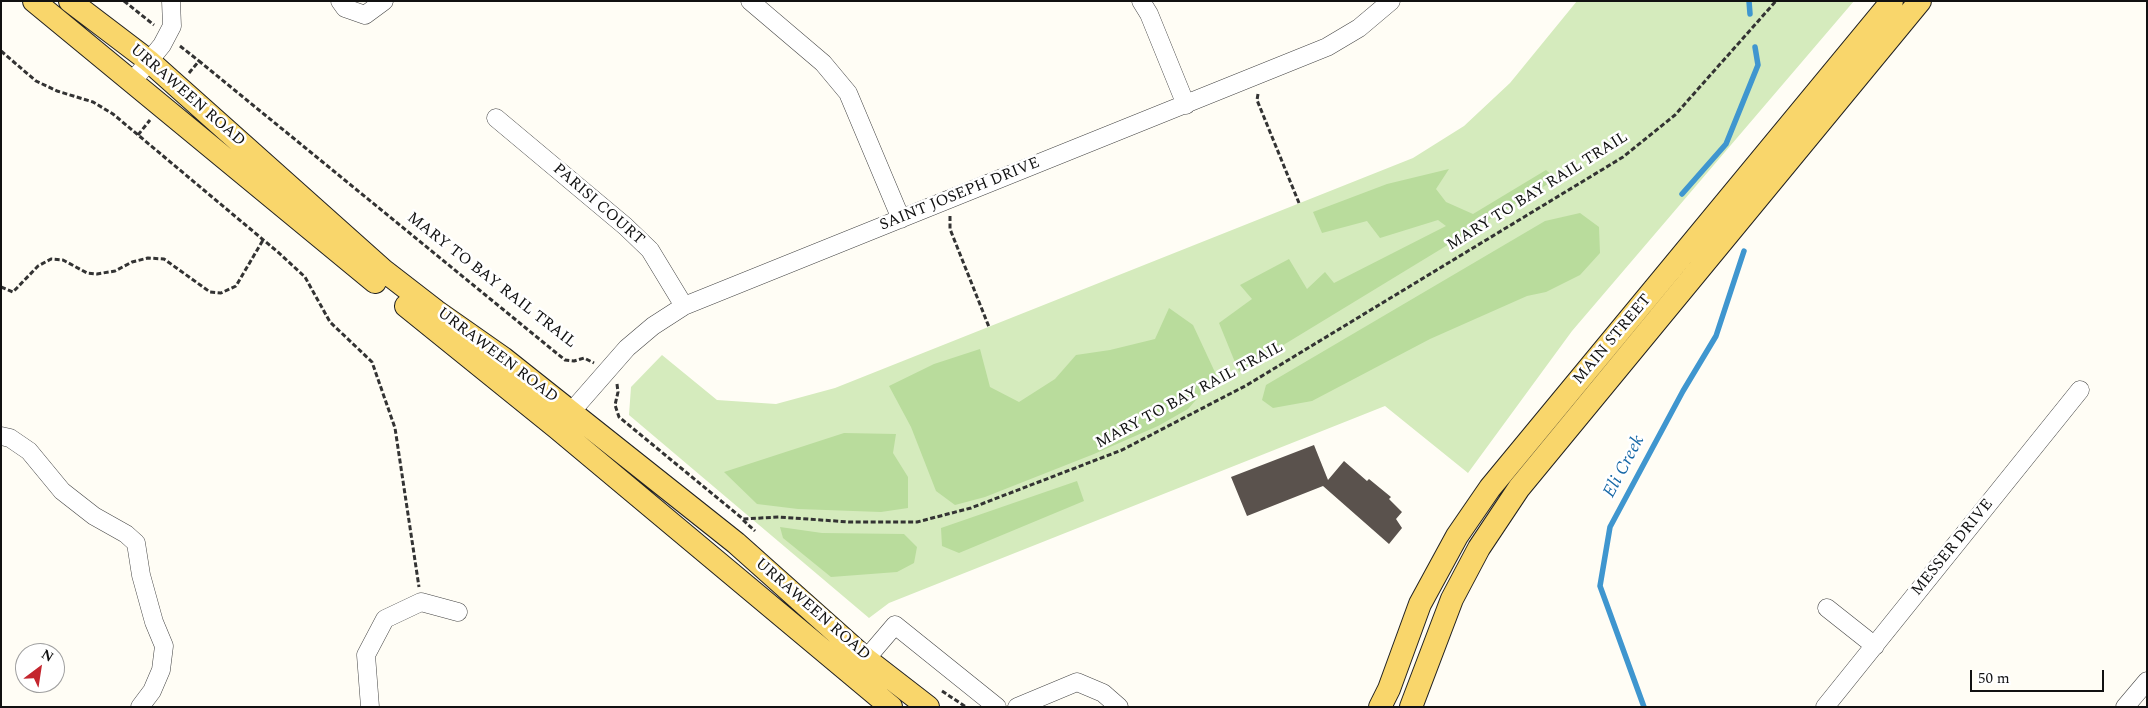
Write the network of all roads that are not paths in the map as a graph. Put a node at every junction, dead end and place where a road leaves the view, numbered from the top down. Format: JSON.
{"nodes":[{"id":1,"x":34,"y":1,"type":"edge"},
{"id":2,"x":70,"y":1,"type":"edge"},
{"id":3,"x":171,"y":1,"type":"edge"},
{"id":4,"x":340,"y":1,"type":"edge"},
{"id":5,"x":384,"y":1,"type":"edge"},
{"id":6,"x":750,"y":1,"type":"edge"},
{"id":7,"x":1141,"y":1,"type":"edge"},
{"id":8,"x":1391,"y":1,"type":"edge"},
{"id":9,"x":1892,"y":1,"type":"edge"},
{"id":10,"x":1920,"y":1,"type":"edge"},
{"id":11,"x":149,"y":61,"type":"junction"},
{"id":12,"x":132,"y":82,"type":"junction"},
{"id":13,"x":1186,"y":105,"type":"junction"},
{"id":14,"x":496,"y":118,"type":"dead end"},
{"id":15,"x":901,"y":219,"type":"junction"},
{"id":16,"x":684,"y":306,"type":"junction"},
{"id":17,"x":2080,"y":390,"type":"dead end"},
{"id":18,"x":564,"y":420,"type":"junction"},
{"id":19,"x":1,"y":436,"type":"edge"},
{"id":20,"x":1827,"y":608,"type":"dead end"},
{"id":21,"x":458,"y":612,"type":"dead end"},
{"id":22,"x":1874,"y":646,"type":"junction"},
{"id":23,"x":866,"y":659,"type":"junction"},
{"id":24,"x":1427,"y":663,"type":"junction"},
{"id":25,"x":2147,"y":681,"type":"edge"},
{"id":26,"x":140,"y":707,"type":"edge"},
{"id":27,"x":370,"y":707,"type":"edge"},
{"id":28,"x":891,"y":707,"type":"edge"},
{"id":29,"x":928,"y":707,"type":"edge"},
{"id":30,"x":997,"y":707,"type":"edge"},
{"id":31,"x":1017,"y":707,"type":"edge"},
{"id":32,"x":1119,"y":707,"type":"edge"},
{"id":33,"x":1380,"y":707,"type":"edge"},
{"id":34,"x":1411,"y":707,"type":"edge"},
{"id":35,"x":1428,"y":707,"type":"edge"},
{"id":36,"x":1825,"y":707,"type":"edge"},
{"id":37,"x":2125,"y":707,"type":"edge"}],
"edges":[{"from":1,"to":12,"type":"main road","name":"URRAWEEN ROAD"},
{"from":2,"to":11,"type":"main road","name":"URRAWEEN ROAD"},
{"from":3,"to":11,"type":"street"},
{"from":4,"to":5,"type":"street"},
{"from":6,"to":15,"type":"street"},
{"from":7,"to":13,"type":"street"},
{"from":8,"to":13,"type":"street","name":"SAINT JOSEPH DRIVE"},
{"from":9,"to":33,"type":"main road","name":"MAIN STREET"},
{"from":10,"to":24,"type":"main road","name":"MAIN STREET"},
{"from":11,"to":12,"type":"street"},
{"from":11,"to":18,"type":"main road","name":"URRAWEEN ROAD"},
{"from":12,"to":18,"type":"main road","name":"URRAWEEN ROAD"},
{"from":13,"to":15,"type":"street","name":"SAINT JOSEPH DRIVE"},
{"from":14,"to":16,"type":"street","name":"PARISI COURT"},
{"from":15,"to":16,"type":"street","name":"SAINT JOSEPH DRIVE"},
{"from":16,"to":18,"type":"street","name":"SAINT JOSEPH DRIVE"},
{"from":17,"to":22,"type":"street","name":"MESSER DRIVE"},
{"from":18,"to":23,"type":"main road","name":"URRAWEEN ROAD"},
{"from":18,"to":28,"type":"main road","name":"URRAWEEN ROAD"},
{"from":19,"to":26,"type":"street"},
{"from":20,"to":22,"type":"street"},
{"from":21,"to":27,"type":"street"},
{"from":22,"to":36,"type":"street","name":"MESSER DRIVE"},
{"from":23,"to":29,"type":"main road","name":"URRAWEEN ROAD"},
{"from":23,"to":30,"type":"street"},
{"from":24,"to":34,"type":"main road","name":"MAIN STREET"},
{"from":24,"to":35,"type":"main road"},
{"from":25,"to":37,"type":"street"},
{"from":31,"to":32,"type":"street"}]}
